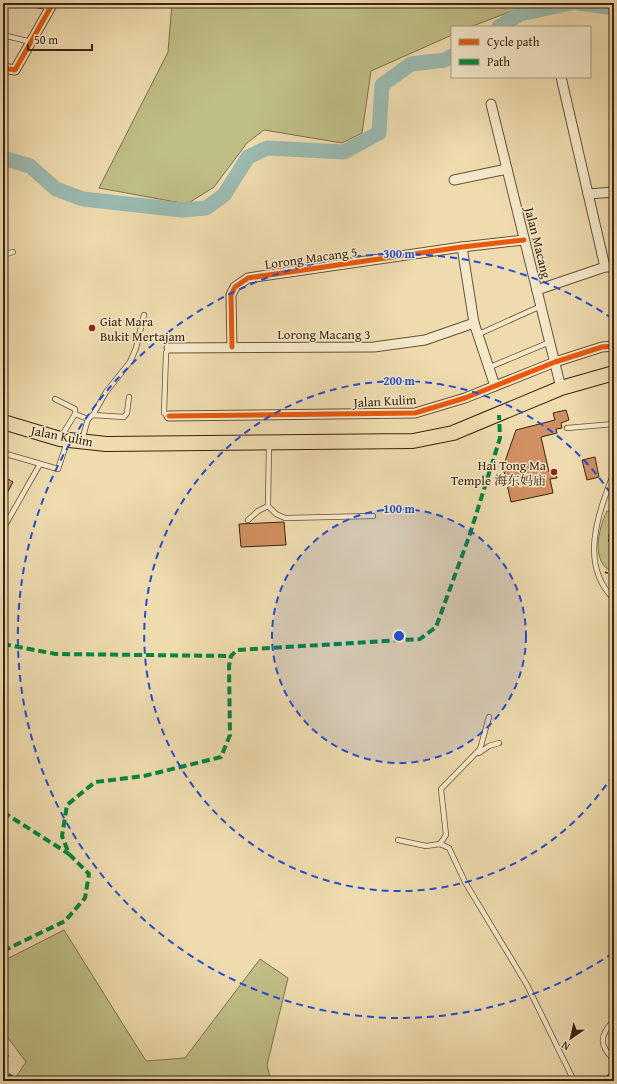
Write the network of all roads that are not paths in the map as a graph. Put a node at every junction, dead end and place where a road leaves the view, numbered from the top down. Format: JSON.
{"nodes":[{"id":1,"x":39,"y":3,"type":"edge"},
{"id":2,"x":52,"y":5,"type":"edge"},
{"id":3,"x":3,"y":35,"type":"edge"},
{"id":4,"x":31,"y":42,"type":"junction"},
{"id":5,"x":3,"y":68,"type":"edge"},
{"id":6,"x":561,"y":78,"type":"edge"},
{"id":7,"x":491,"y":104,"type":"dead end"},
{"id":8,"x":507,"y":169,"type":"junction"},
{"id":9,"x":454,"y":180,"type":"dead end"},
{"id":10,"x":614,"y":192,"type":"edge"},
{"id":11,"x":588,"y":194,"type":"junction"},
{"id":12,"x":524,"y":240,"type":"junction"},
{"id":13,"x":462,"y":246,"type":"junction"},
{"id":14,"x":14,"y":252,"type":"dead end"},
{"id":15,"x":3,"y":255,"type":"edge"},
{"id":16,"x":609,"y":267,"type":"edge"},
{"id":17,"x":537,"y":290,"type":"junction"},
{"id":18,"x":541,"y":306,"type":"junction"},
{"id":19,"x":144,"y":315,"type":"dead end"},
{"id":20,"x":474,"y":323,"type":"junction"},
{"id":21,"x":479,"y":334,"type":"junction"},
{"id":22,"x":550,"y":342,"type":"junction"},
{"id":23,"x":614,"y":346,"type":"edge"},
{"id":24,"x":232,"y":347,"type":"junction"},
{"id":25,"x":170,"y":348,"type":"joint"},
{"id":26,"x":554,"y":362,"type":"junction"},
{"id":27,"x":490,"y":367,"type":"junction"},
{"id":28,"x":614,"y":373,"type":"edge"},
{"id":29,"x":495,"y":386,"type":"junction"},
{"id":30,"x":561,"y":388,"type":"junction"},
{"id":31,"x":129,"y":397,"type":"dead end"},
{"id":32,"x":55,"y":400,"type":"dead end"},
{"id":33,"x":75,"y":414,"type":"junction"},
{"id":34,"x":93,"y":415,"type":"junction"},
{"id":35,"x":169,"y":416,"type":"joint"},
{"id":36,"x":88,"y":419,"type":"junction"},
{"id":37,"x":3,"y":422,"type":"edge"},
{"id":38,"x":614,"y":424,"type":"edge"},
{"id":39,"x":568,"y":428,"type":"dead end"},
{"id":40,"x":64,"y":439,"type":"junction"},
{"id":41,"x":81,"y":442,"type":"junction"},
{"id":42,"x":269,"y":443,"type":"junction"},
{"id":43,"x":3,"y":453,"type":"edge"},
{"id":44,"x":40,"y":464,"type":"junction"},
{"id":45,"x":614,"y":472,"type":"edge"},
{"id":46,"x":268,"y":506,"type":"junction"},
{"id":47,"x":373,"y":516,"type":"dead end"},
{"id":48,"x":248,"y":520,"type":"dead end"},
{"id":49,"x":3,"y":529,"type":"edge"},
{"id":50,"x":614,"y":599,"type":"edge"},
{"id":51,"x":488,"y":717,"type":"dead end"},
{"id":52,"x":498,"y":743,"type":"dead end"},
{"id":53,"x":474,"y":756,"type":"junction"},
{"id":54,"x":398,"y":840,"type":"dead end"},
{"id":55,"x":440,"y":844,"type":"junction"},
{"id":56,"x":614,"y":1020,"type":"edge"},
{"id":57,"x":614,"y":1060,"type":"edge"},
{"id":58,"x":614,"y":1079,"type":"edge"},
{"id":59,"x":574,"y":1081,"type":"edge"},
{"id":60,"x":612,"y":1081,"type":"edge"}],
"edges":[{"from":1,"to":2,"type":"street"},
{"from":2,"to":4,"type":"street"},
{"from":3,"to":4,"type":"lane"},
{"from":4,"to":5,"type":"street"},
{"from":6,"to":11,"type":"street"},
{"from":7,"to":8,"type":"street","name":"Jalan Macang"},
{"from":8,"to":9,"type":"street"},
{"from":8,"to":12,"type":"street","name":"Jalan Macang"},
{"from":10,"to":11,"type":"street"},
{"from":11,"to":16,"type":"street"},
{"from":12,"to":13,"type":"street","name":"Lorong Macang 5"},
{"from":12,"to":17,"type":"street","name":"Jalan Macang"},
{"from":13,"to":20,"type":"street"},
{"from":13,"to":24,"type":"street","name":"Lorong Macang 5"},
{"from":14,"to":15,"type":"lane"},
{"from":16,"to":17,"type":"street"},
{"from":17,"to":18,"type":"street","name":"Jalan Macang"},
{"from":18,"to":21,"type":"lane"},
{"from":18,"to":22,"type":"street","name":"Jalan Macang"},
{"from":19,"to":34,"type":"lane"},
{"from":20,"to":21,"type":"street"},
{"from":20,"to":24,"type":"street","name":"Lorong Macang 3"},
{"from":21,"to":27,"type":"street"},
{"from":22,"to":26,"type":"street","name":"Jalan Macang"},
{"from":22,"to":27,"type":"lane"},
{"from":23,"to":26,"type":"street","name":"Jalan Kulim"},
{"from":24,"to":25,"type":"street","name":"Lorong Macang 3"},
{"from":25,"to":35,"type":"lane"},
{"from":26,"to":29,"type":"street","name":"Jalan Kulim"},
{"from":26,"to":30,"type":"street","name":"Jalan Macang"},
{"from":27,"to":29,"type":"street"},
{"from":28,"to":30,"type":"main road","name":"Jalan Kulim"},
{"from":29,"to":35,"type":"street","name":"Jalan Kulim"},
{"from":30,"to":42,"type":"main road","name":"Jalan Kulim"},
{"from":31,"to":34,"type":"lane"},
{"from":32,"to":33,"type":"lane"},
{"from":33,"to":36,"type":"lane"},
{"from":33,"to":40,"type":"lane"},
{"from":34,"to":36,"type":"lane"},
{"from":36,"to":41,"type":"lane"},
{"from":37,"to":40,"type":"main road","name":"Jalan Kulim"},
{"from":38,"to":39,"type":"lane"},
{"from":40,"to":41,"type":"main road","name":"Jalan Kulim"},
{"from":40,"to":44,"type":"lane"},
{"from":41,"to":42,"type":"main road","name":"Jalan Kulim"},
{"from":42,"to":46,"type":"lane"},
{"from":43,"to":44,"type":"lane"},
{"from":44,"to":49,"type":"lane"},
{"from":45,"to":50,"type":"lane"},
{"from":46,"to":47,"type":"lane"},
{"from":46,"to":48,"type":"lane"},
{"from":51,"to":53,"type":"lane"},
{"from":52,"to":53,"type":"lane"},
{"from":53,"to":55,"type":"lane"},
{"from":54,"to":55,"type":"lane"},
{"from":55,"to":59,"type":"lane"},
{"from":56,"to":57,"type":"lane"},
{"from":58,"to":60,"type":"main road"}]}
